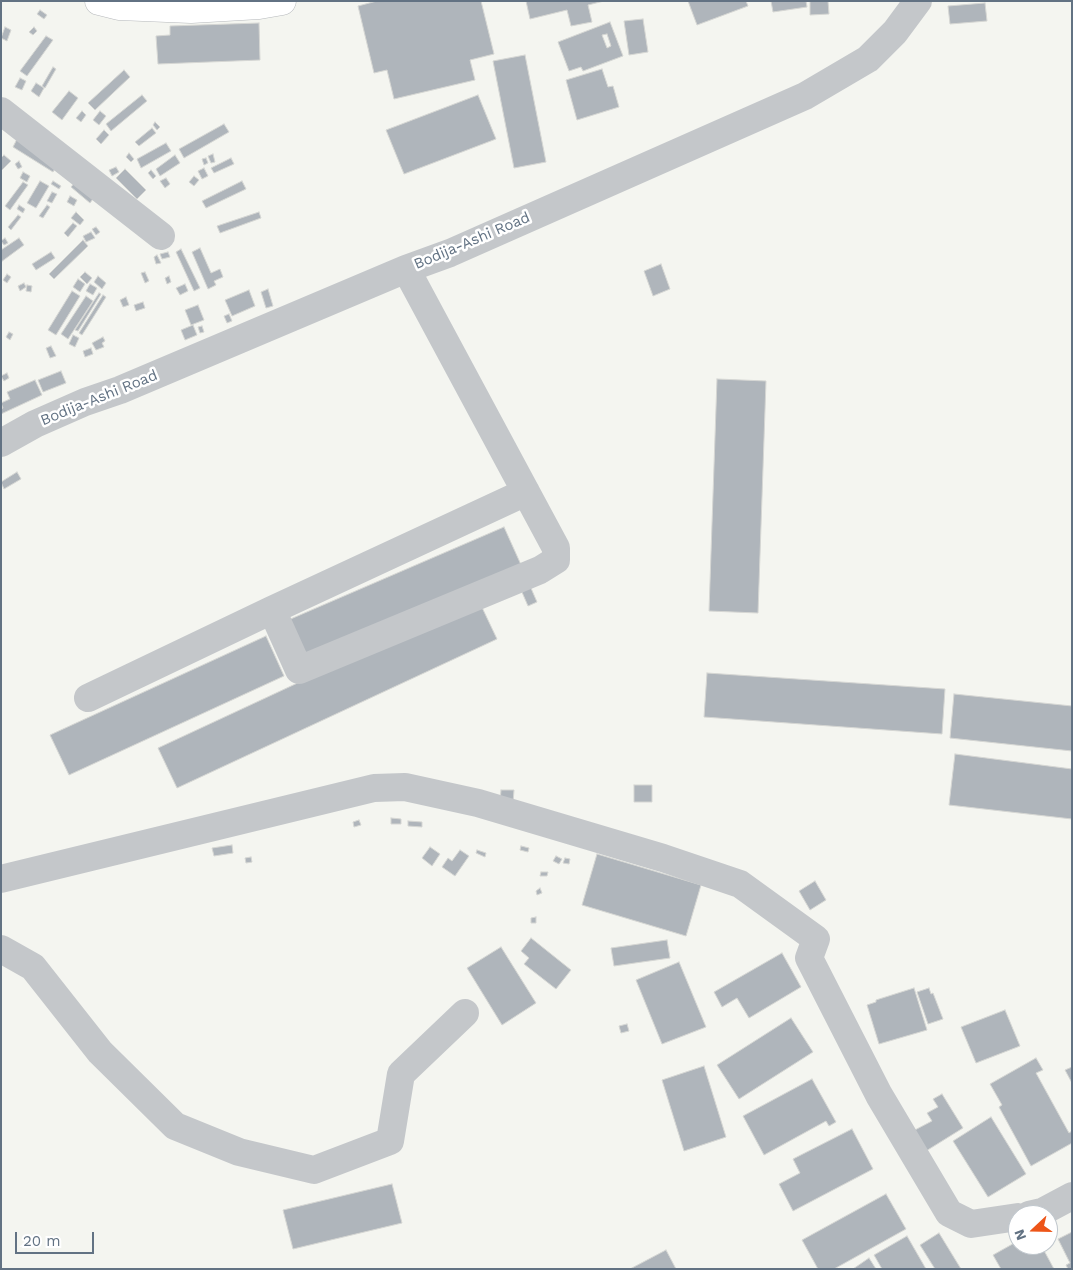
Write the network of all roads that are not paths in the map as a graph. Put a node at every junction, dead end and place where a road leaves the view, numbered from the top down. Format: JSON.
{"nodes":[{"id":1,"x":99,"y":1,"type":"edge"},
{"id":2,"x":282,"y":1,"type":"edge"},
{"id":3,"x":918,"y":1,"type":"edge"},
{"id":4,"x":1,"y":111,"type":"edge"},
{"id":5,"x":161,"y":236,"type":"dead end"},
{"id":6,"x":406,"y":269,"type":"junction"},
{"id":7,"x":1,"y":443,"type":"edge"},
{"id":8,"x":526,"y":492,"type":"junction"},
{"id":9,"x":272,"y":610,"type":"junction"},
{"id":10,"x":88,"y":698,"type":"dead end"},
{"id":11,"x":1,"y":879,"type":"edge"},
{"id":12,"x":1,"y":949,"type":"edge"},
{"id":13,"x":465,"y":1013,"type":"dead end"},
{"id":14,"x":1072,"y":1196,"type":"edge"},
{"id":15,"x":1055,"y":1205,"type":"edge"},
{"id":16,"x":1008,"y":1218,"type":"edge"}],
"edges":[{"from":1,"to":2,"type":"highway"},
{"from":3,"to":6,"type":"street","name":"Bodija-Ashi Road"},
{"from":4,"to":5,"type":"street"},
{"from":6,"to":7,"type":"street","name":"Bodija-Ashi Road"},
{"from":6,"to":8,"type":"street"},
{"from":8,"to":9,"type":"street"},
{"from":8,"to":9,"type":"street"},
{"from":9,"to":10,"type":"street"},
{"from":11,"to":16,"type":"street"},
{"from":12,"to":13,"type":"street"},
{"from":14,"to":15,"type":"street"}]}
